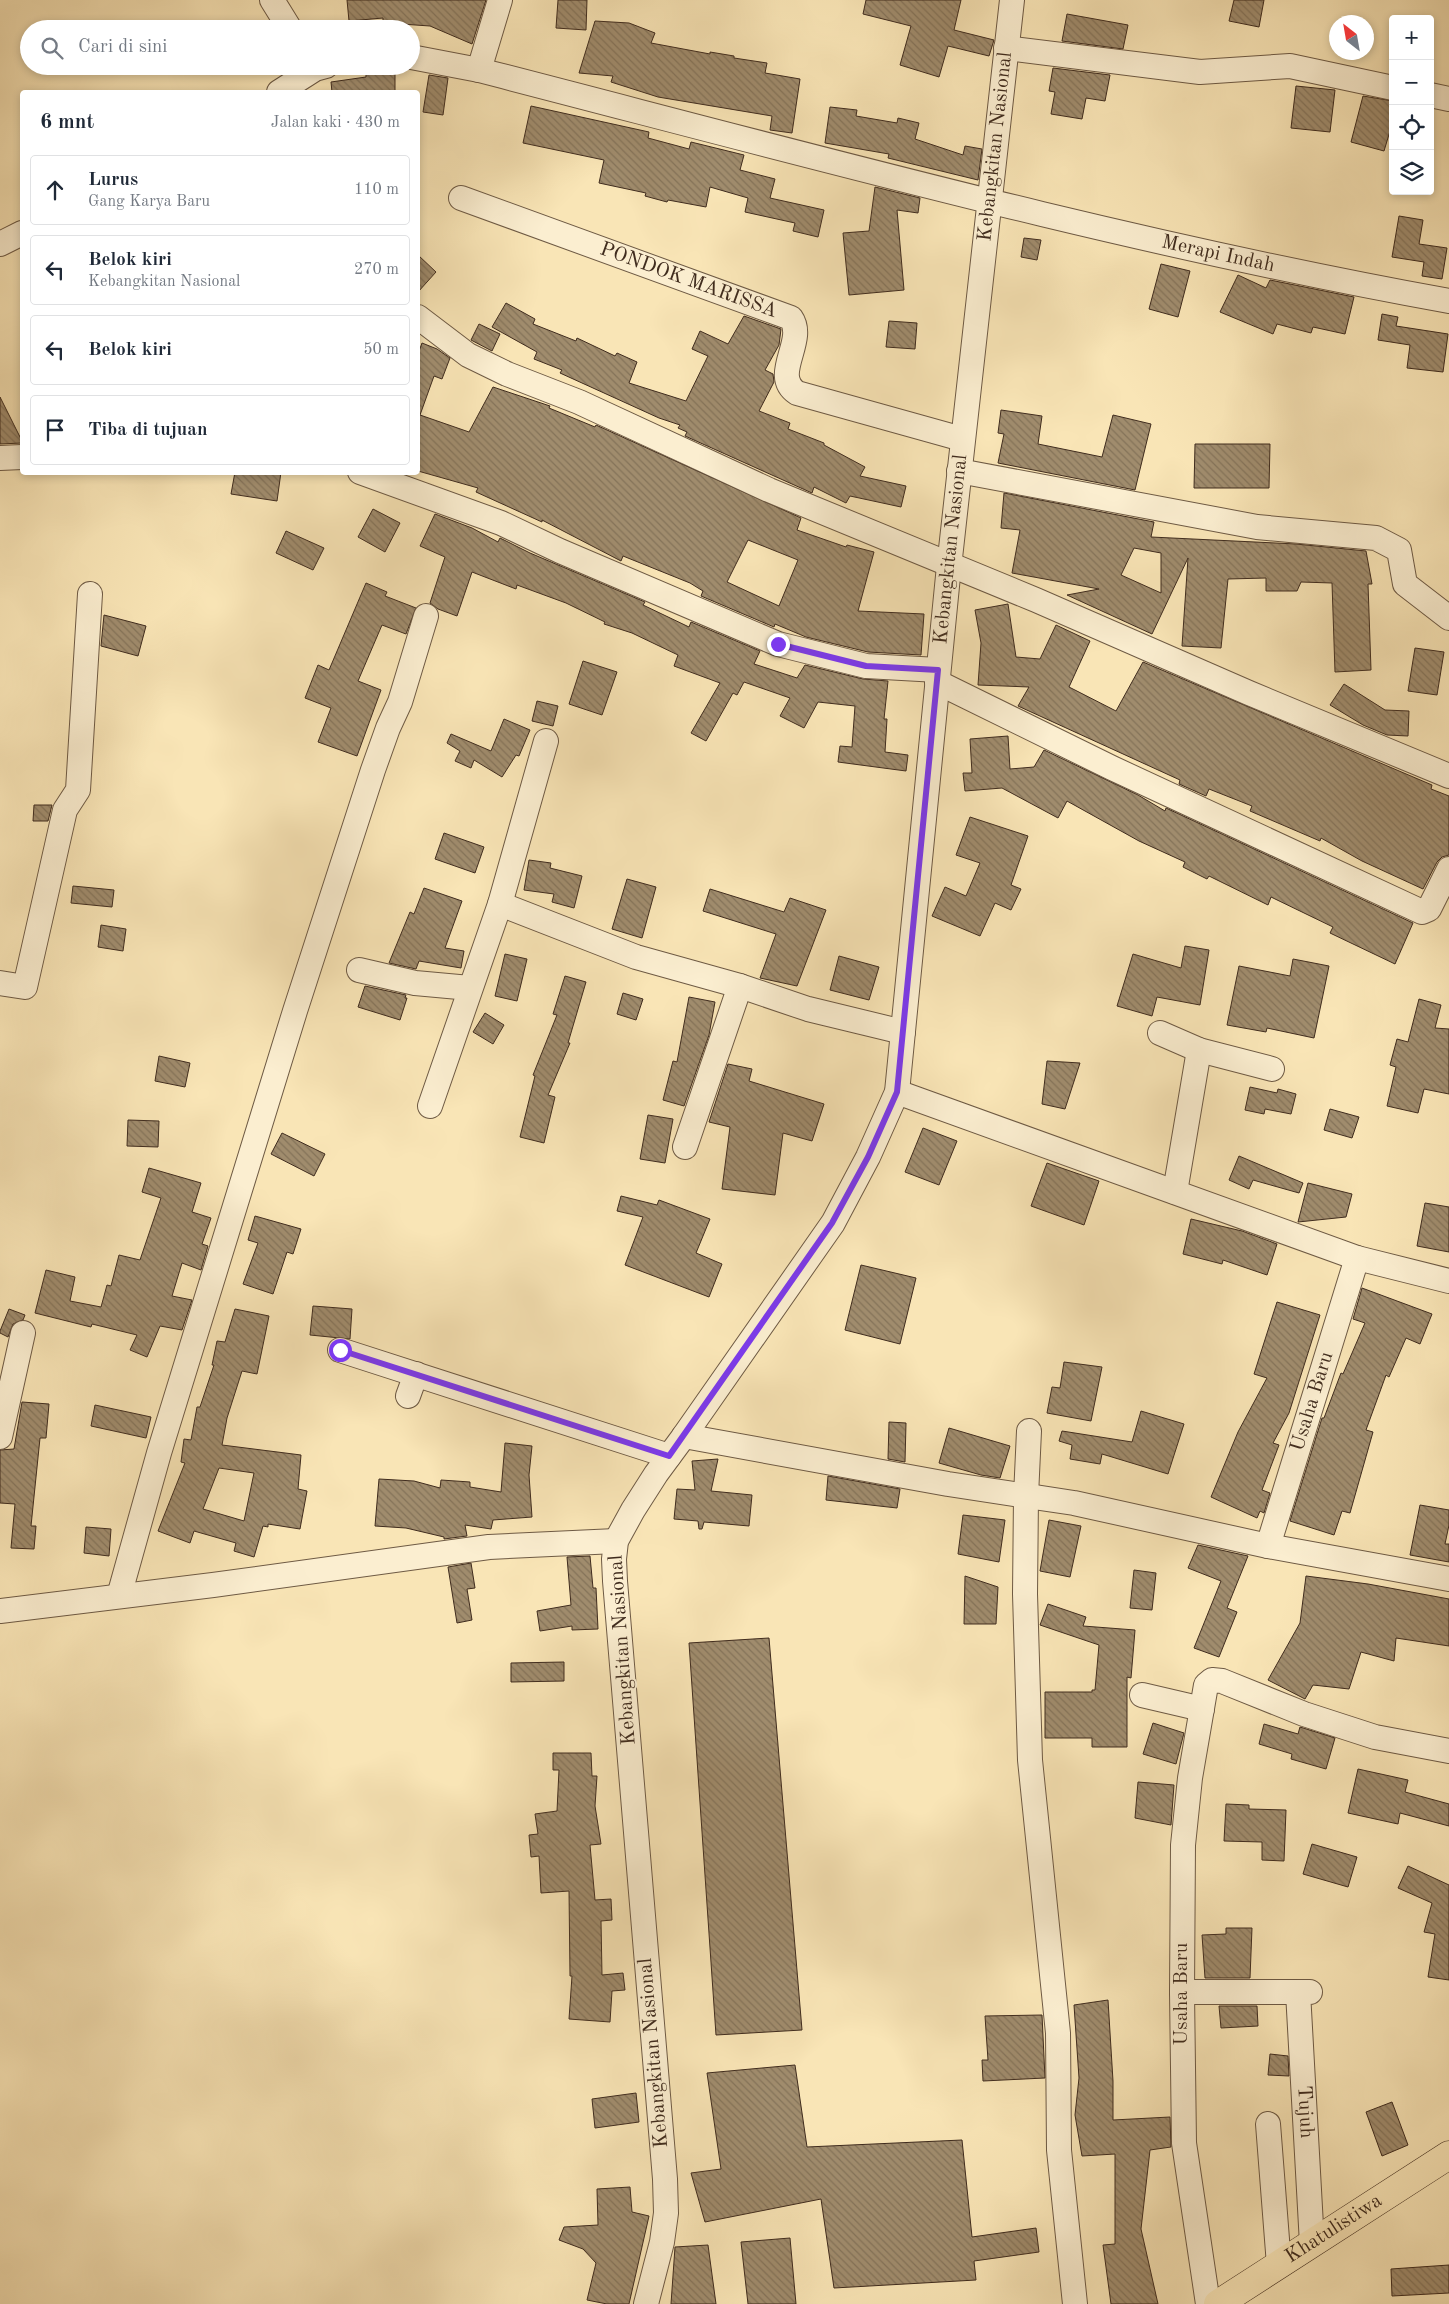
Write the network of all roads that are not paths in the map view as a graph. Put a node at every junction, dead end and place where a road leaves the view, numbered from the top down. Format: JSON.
{"nodes":[{"id":1,"x":272,"y":0,"type":"edge"},
{"id":2,"x":500,"y":0,"type":"edge"},
{"id":3,"x":1012,"y":0,"type":"edge"},
{"id":4,"x":284,"y":20,"type":"edge"},
{"id":5,"x":1006,"y":48,"type":"junction"},
{"id":6,"x":420,"y":59,"type":"edge"},
{"id":7,"x":479,"y":70,"type":"junction"},
{"id":8,"x":306,"y":75,"type":"edge"},
{"id":9,"x":1389,"y":87,"type":"edge"},
{"id":10,"x":282,"y":90,"type":"edge"},
{"id":11,"x":1434,"y":96,"type":"edge"},
{"id":12,"x":1449,"y":99,"type":"edge"},
{"id":13,"x":461,"y":198,"type":"dead end"},
{"id":14,"x":988,"y":202,"type":"junction"},
{"id":15,"x":20,"y":234,"type":"edge"},
{"id":16,"x":0,"y":244,"type":"edge"},
{"id":17,"x":1449,"y":302,"type":"edge"},
{"id":18,"x":420,"y":319,"type":"edge"},
{"id":19,"x":962,"y":439,"type":"junction"},
{"id":20,"x":20,"y":457,"type":"edge"},
{"id":21,"x":0,"y":458,"type":"edge"},
{"id":22,"x":959,"y":471,"type":"junction"},
{"id":23,"x":368,"y":475,"type":"edge"},
{"id":24,"x":949,"y":565,"type":"junction"},
{"id":25,"x":90,"y":594,"type":"dead end"},
{"id":26,"x":426,"y":616,"type":"dead end"},
{"id":27,"x":1449,"y":618,"type":"edge"},
{"id":28,"x":938,"y":676,"type":"junction"},
{"id":29,"x":546,"y":741,"type":"dead end"},
{"id":30,"x":1449,"y":776,"type":"edge"},
{"id":31,"x":1449,"y":869,"type":"edge"},
{"id":32,"x":500,"y":904,"type":"junction"},
{"id":33,"x":359,"y":970,"type":"dead end"},
{"id":34,"x":0,"y":983,"type":"edge"},
{"id":35,"x":740,"y":986,"type":"junction"},
{"id":36,"x":470,"y":988,"type":"junction"},
{"id":37,"x":903,"y":1032,"type":"junction"},
{"id":38,"x":1160,"y":1033,"type":"dead end"},
{"id":39,"x":1199,"y":1050,"type":"junction"},
{"id":40,"x":1272,"y":1069,"type":"dead end"},
{"id":41,"x":897,"y":1092,"type":"junction"},
{"id":42,"x":430,"y":1106,"type":"dead end"},
{"id":43,"x":685,"y":1148,"type":"dead end"},
{"id":44,"x":1175,"y":1192,"type":"junction"},
{"id":45,"x":1357,"y":1258,"type":"junction"},
{"id":46,"x":1449,"y":1281,"type":"edge"},
{"id":47,"x":23,"y":1333,"type":"dead end"},
{"id":48,"x":340,"y":1350,"type":"dead end"},
{"id":49,"x":1029,"y":1431,"type":"dead end"},
{"id":50,"x":684,"y":1436,"type":"junction"},
{"id":51,"x":0,"y":1437,"type":"edge"},
{"id":52,"x":669,"y":1456,"type":"junction"},
{"id":53,"x":1026,"y":1496,"type":"junction"},
{"id":54,"x":616,"y":1541,"type":"junction"},
{"id":55,"x":1268,"y":1546,"type":"junction"},
{"id":56,"x":1449,"y":1579,"type":"edge"},
{"id":57,"x":119,"y":1596,"type":"junction"},
{"id":58,"x":0,"y":1611,"type":"edge"},
{"id":59,"x":1142,"y":1695,"type":"dead end"},
{"id":60,"x":1202,"y":1709,"type":"junction"},
{"id":61,"x":1449,"y":1751,"type":"edge"},
{"id":62,"x":1182,"y":1992,"type":"junction"},
{"id":63,"x":1268,"y":2124,"type":"dead end"},
{"id":64,"x":1449,"y":2155,"type":"edge"},
{"id":65,"x":1312,"y":2244,"type":"junction"},
{"id":66,"x":1279,"y":2265,"type":"junction"},
{"id":67,"x":646,"y":2304,"type":"edge"},
{"id":68,"x":1075,"y":2304,"type":"edge"},
{"id":69,"x":1208,"y":2304,"type":"edge"},
{"id":70,"x":1218,"y":2304,"type":"edge"}],
"edges":[{"from":1,"to":4,"type":"street"},
{"from":2,"to":7,"type":"street"},
{"from":3,"to":5,"type":"street","name":"Kebangkitan Nasional"},
{"from":5,"to":9,"type":"street"},
{"from":5,"to":14,"type":"street","name":"Kebangkitan Nasional"},
{"from":6,"to":7,"type":"street","name":"Merapi Indah"},
{"from":7,"to":14,"type":"street","name":"Merapi Indah"},
{"from":8,"to":10,"type":"street"},
{"from":11,"to":12,"type":"street"},
{"from":13,"to":19,"type":"street","name":"PONDOK MARISSA"},
{"from":14,"to":17,"type":"street","name":"Merapi Indah"},
{"from":14,"to":19,"type":"street","name":"Kebangkitan Nasional"},
{"from":15,"to":16,"type":"street"},
{"from":18,"to":24,"type":"street"},
{"from":19,"to":22,"type":"street","name":"Kebangkitan Nasional"},
{"from":20,"to":21,"type":"street"},
{"from":22,"to":24,"type":"street","name":"Kebangkitan Nasional"},
{"from":22,"to":27,"type":"street"},
{"from":23,"to":28,"type":"street"},
{"from":24,"to":28,"type":"street","name":"Kebangkitan Nasional"},
{"from":24,"to":30,"type":"street"},
{"from":25,"to":34,"type":"street"},
{"from":26,"to":57,"type":"street"},
{"from":28,"to":31,"type":"street"},
{"from":28,"to":37,"type":"street","name":"Kebangkitan Nasional"},
{"from":29,"to":32,"type":"street"},
{"from":32,"to":35,"type":"street"},
{"from":32,"to":36,"type":"street"},
{"from":33,"to":36,"type":"street"},
{"from":35,"to":37,"type":"street"},
{"from":35,"to":43,"type":"street"},
{"from":36,"to":42,"type":"street"},
{"from":37,"to":41,"type":"street","name":"Kebangkitan Nasional"},
{"from":38,"to":39,"type":"street"},
{"from":39,"to":40,"type":"street"},
{"from":39,"to":44,"type":"street"},
{"from":41,"to":44,"type":"street"},
{"from":41,"to":50,"type":"street","name":"Kebangkitan Nasional"},
{"from":44,"to":45,"type":"street"},
{"from":45,"to":46,"type":"street"},
{"from":45,"to":55,"type":"street","name":"Usaha Baru"},
{"from":47,"to":51,"type":"street"},
{"from":48,"to":52,"type":"street"},
{"from":49,"to":53,"type":"street"},
{"from":50,"to":52,"type":"street","name":"Kebangkitan Nasional"},
{"from":50,"to":53,"type":"street"},
{"from":52,"to":54,"type":"street","name":"Kebangkitan Nasional"},
{"from":53,"to":55,"type":"street"},
{"from":53,"to":68,"type":"street"},
{"from":54,"to":57,"type":"street"},
{"from":54,"to":67,"type":"street","name":"Kebangkitan Nasional"},
{"from":55,"to":56,"type":"street"},
{"from":57,"to":58,"type":"street"},
{"from":59,"to":60,"type":"street"},
{"from":60,"to":61,"type":"street","name":"Usaha Baru"},
{"from":60,"to":62,"type":"street","name":"Usaha Baru"},
{"from":62,"to":65,"type":"street","name":"Tujuh"},
{"from":62,"to":69,"type":"street","name":"Usaha Baru"},
{"from":63,"to":66,"type":"street"},
{"from":64,"to":65,"type":"highway","name":"Khatulistiwa"},
{"from":65,"to":66,"type":"highway","name":"Khatulistiwa"},
{"from":66,"to":70,"type":"highway","name":"Khatulistiwa"}]}
